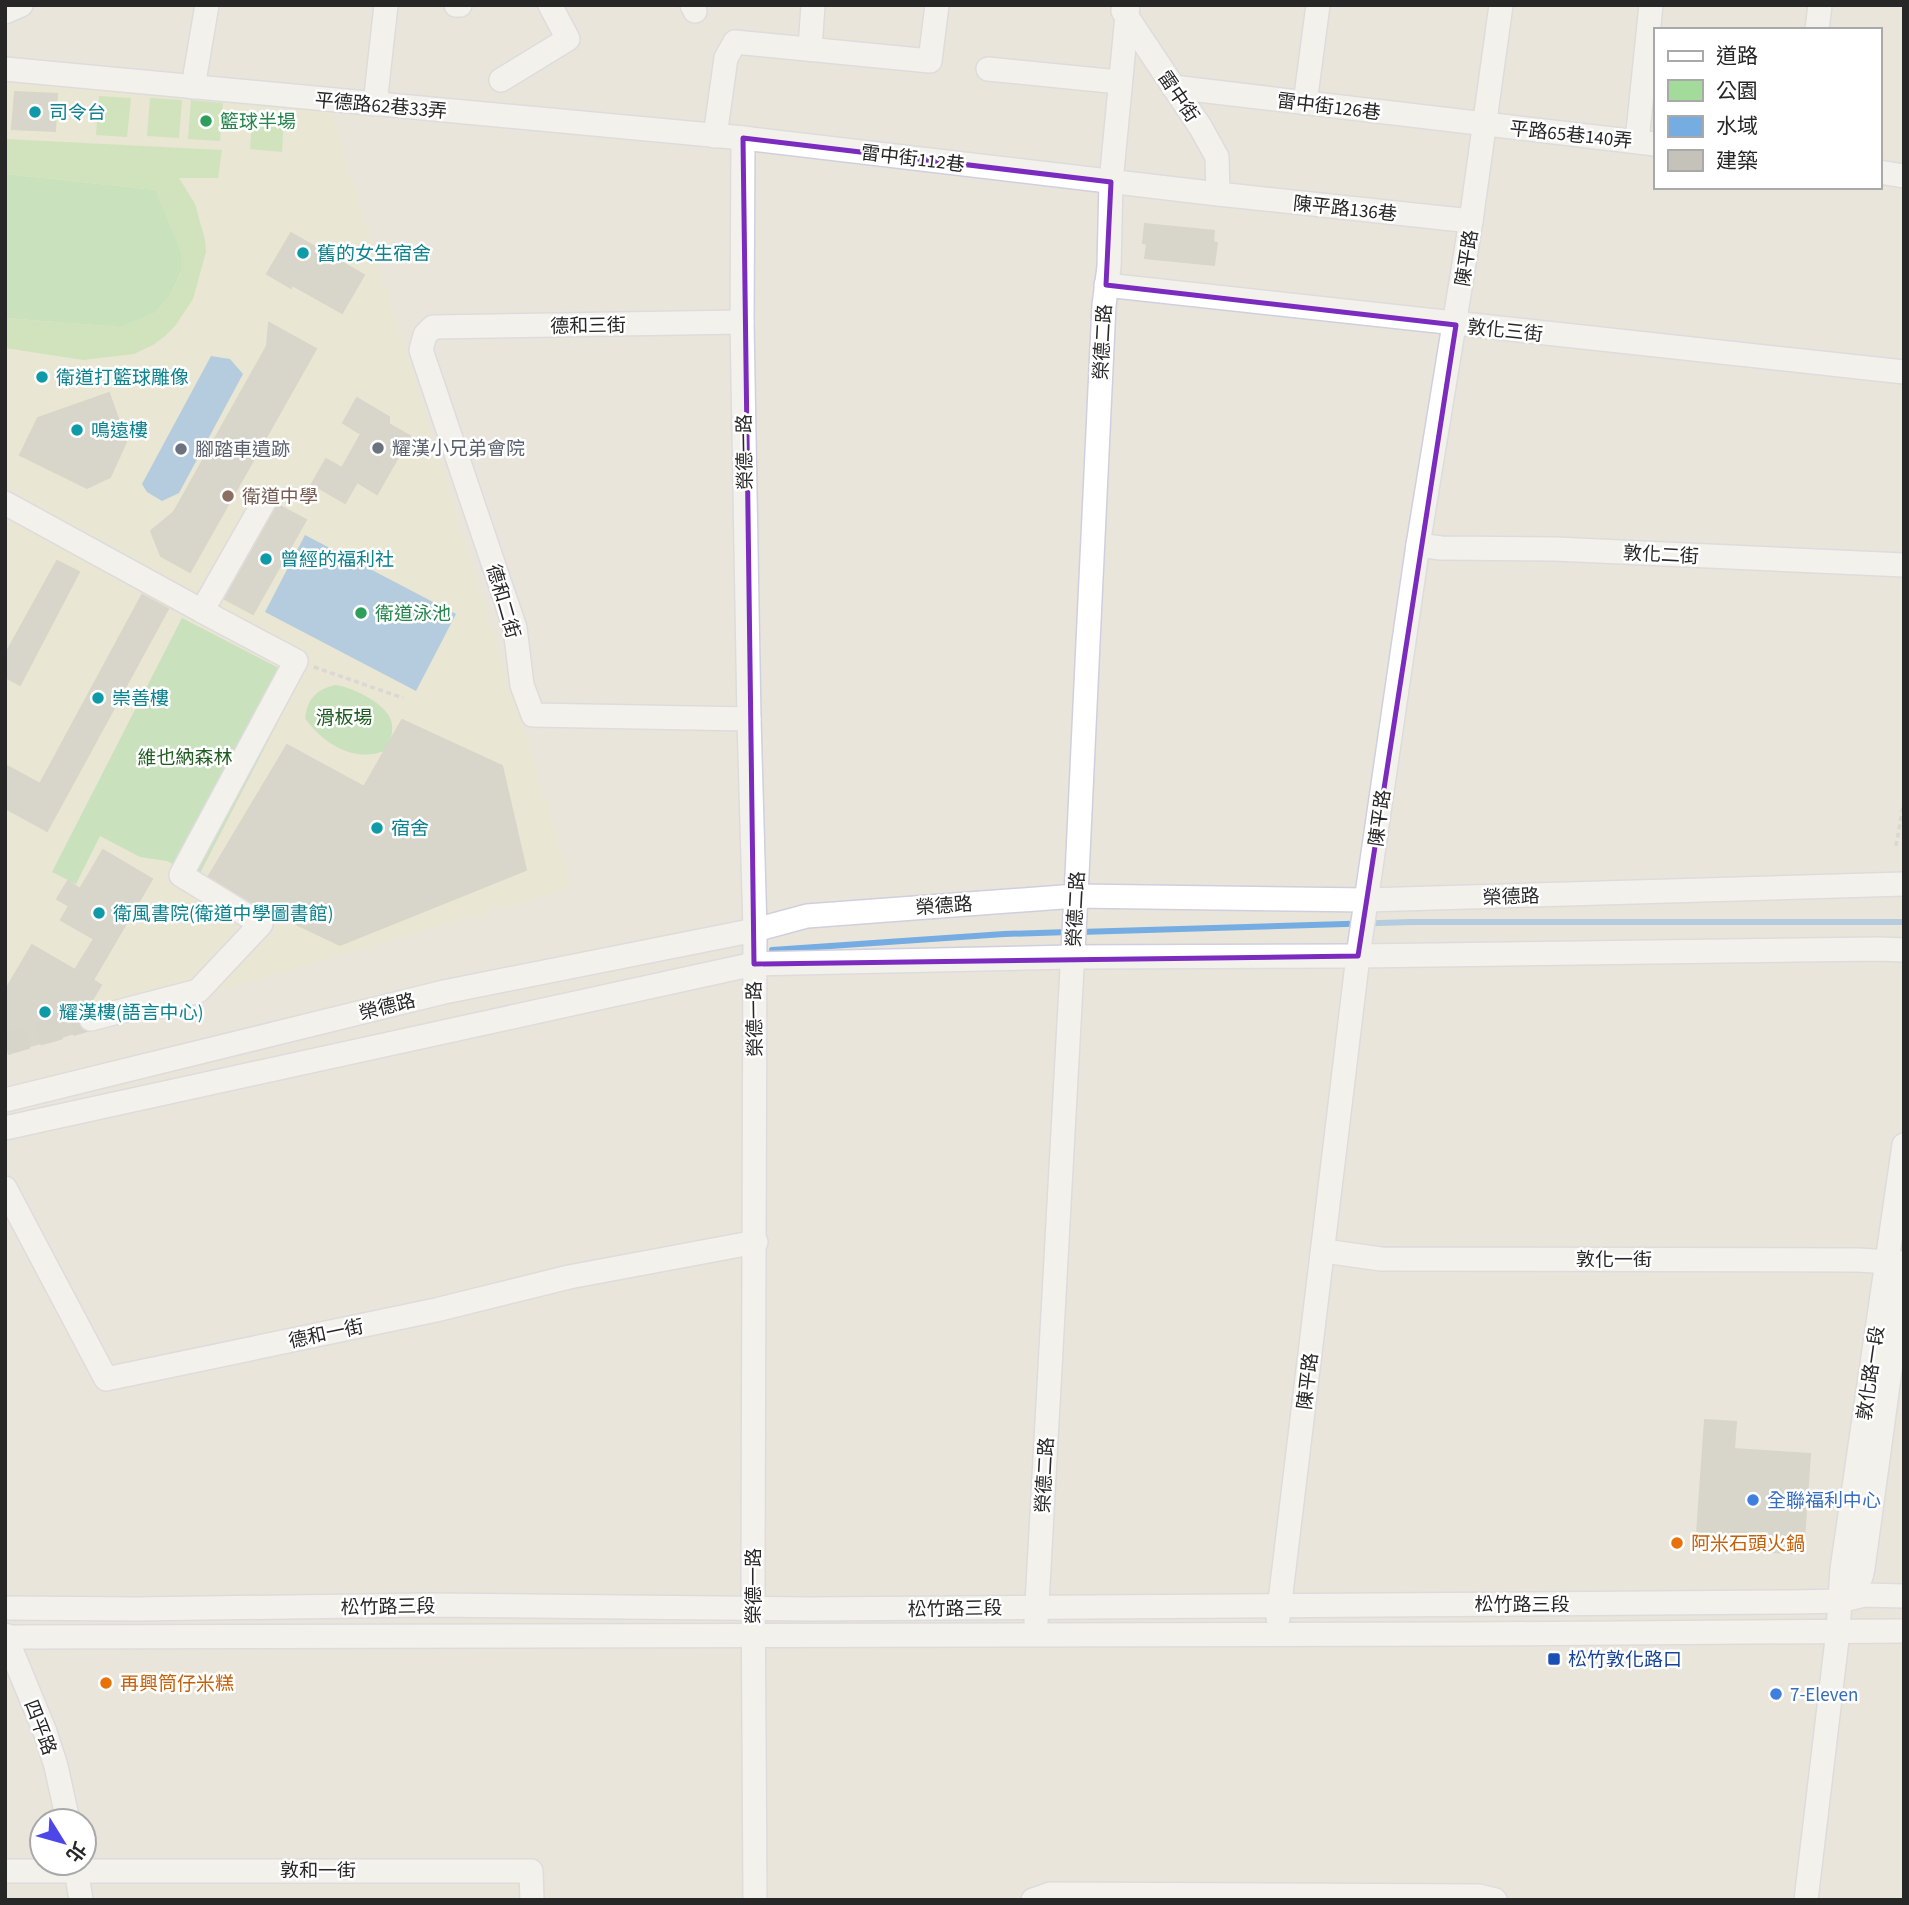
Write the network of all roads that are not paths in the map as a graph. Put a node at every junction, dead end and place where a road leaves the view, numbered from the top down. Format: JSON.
{"nodes":[{"id":1,"x":21,"y":5,"type":"edge"},
{"id":2,"x":207,"y":5,"type":"edge"},
{"id":3,"x":386,"y":5,"type":"edge"},
{"id":4,"x":550,"y":5,"type":"edge"},
{"id":5,"x":813,"y":5,"type":"edge"},
{"id":6,"x":937,"y":5,"type":"edge"},
{"id":7,"x":1318,"y":5,"type":"edge"},
{"id":8,"x":1501,"y":5,"type":"edge"},
{"id":9,"x":1651,"y":5,"type":"edge"},
{"id":10,"x":1820,"y":5,"type":"edge"},
{"id":11,"x":1125,"y":9,"type":"edge"},
{"id":12,"x":5,"y":12,"type":"edge"},
{"id":13,"x":1817,"y":28,"type":"edge"},
{"id":14,"x":810,"y":49,"type":"junction"},
{"id":15,"x":5,"y":69,"type":"edge"},
{"id":16,"x":988,"y":69,"type":"dead end"},
{"id":17,"x":501,"y":80,"type":"dead end"},
{"id":18,"x":1119,"y":82,"type":"junction"},
{"id":19,"x":193,"y":87,"type":"junction"},
{"id":20,"x":1173,"y":87,"type":"junction"},
{"id":21,"x":1305,"y":103,"type":"junction"},
{"id":22,"x":375,"y":104,"type":"junction"},
{"id":23,"x":1486,"y":124,"type":"junction"},
{"id":24,"x":715,"y":136,"type":"junction"},
{"id":25,"x":743,"y":138,"type":"junction"},
{"id":26,"x":1646,"y":142,"type":"edge"},
{"id":27,"x":1881,"y":172,"type":"edge"},
{"id":28,"x":1904,"y":176,"type":"edge"},
{"id":29,"x":1111,"y":182,"type":"junction"},
{"id":30,"x":1218,"y":194,"type":"junction"},
{"id":31,"x":1471,"y":221,"type":"junction"},
{"id":32,"x":1106,"y":285,"type":"junction"},
{"id":33,"x":742,"y":322,"type":"junction"},
{"id":34,"x":1456,"y":325,"type":"junction"},
{"id":35,"x":433,"y":327,"type":"joint"},
{"id":36,"x":1904,"y":372,"type":"edge"},
{"id":37,"x":265,"y":500,"type":"dead end"},
{"id":38,"x":5,"y":503,"type":"edge"},
{"id":39,"x":1418,"y":545,"type":"junction"},
{"id":40,"x":1904,"y":565,"type":"edge"},
{"id":41,"x":202,"y":611,"type":"junction"},
{"id":42,"x":749,"y":719,"type":"junction"},
{"id":43,"x":1904,"y":884,"type":"edge"},
{"id":44,"x":1076,"y":897,"type":"junction"},
{"id":45,"x":1367,"y":900,"type":"junction"},
{"id":46,"x":755,"y":930,"type":"junction"},
{"id":47,"x":1904,"y":950,"type":"edge"},
{"id":48,"x":1358,"y":956,"type":"junction"},
{"id":49,"x":1072,"y":957,"type":"junction"},
{"id":50,"x":754,"y":964,"type":"junction"},
{"id":51,"x":90,"y":1019,"type":"tunnel mouth"},
{"id":52,"x":5,"y":1100,"type":"edge"},
{"id":53,"x":5,"y":1128,"type":"edge"},
{"id":54,"x":1904,"y":1145,"type":"edge"},
{"id":55,"x":5,"y":1188,"type":"edge"},
{"id":56,"x":756,"y":1242,"type":"junction"},
{"id":57,"x":1324,"y":1251,"type":"junction"},
{"id":58,"x":1898,"y":1264,"type":"edge"},
{"id":59,"x":1904,"y":1596,"type":"edge"},
{"id":60,"x":1840,"y":1601,"type":"junction"},
{"id":61,"x":1279,"y":1605,"type":"junction"},
{"id":62,"x":1037,"y":1606,"type":"junction"},
{"id":63,"x":5,"y":1608,"type":"edge"},
{"id":64,"x":753,"y":1608,"type":"junction"},
{"id":65,"x":1838,"y":1631,"type":"junction"},
{"id":66,"x":1904,"y":1631,"type":"edge"},
{"id":67,"x":1277,"y":1634,"type":"junction"},
{"id":68,"x":1036,"y":1635,"type":"junction"},
{"id":69,"x":754,"y":1636,"type":"junction"},
{"id":70,"x":6,"y":1637,"type":"edge"},
{"id":71,"x":65,"y":1807,"type":"edge"},
{"id":72,"x":98,"y":1867,"type":"edge"},
{"id":73,"x":28,"y":1870,"type":"edge"},
{"id":74,"x":5,"y":1871,"type":"edge"},
{"id":75,"x":78,"y":1877,"type":"edge"},
{"id":76,"x":81,"y":1900,"type":"edge"},
{"id":77,"x":532,"y":1900,"type":"edge"},
{"id":78,"x":755,"y":1900,"type":"edge"},
{"id":79,"x":1033,"y":1900,"type":"edge"},
{"id":80,"x":1495,"y":1900,"type":"edge"},
{"id":81,"x":1806,"y":1900,"type":"edge"}],
"edges":[{"from":1,"to":12,"type":"street"},
{"from":2,"to":19,"type":"street"},
{"from":3,"to":22,"type":"street"},
{"from":4,"to":17,"type":"street"},
{"from":5,"to":14,"type":"street"},
{"from":6,"to":14,"type":"street"},
{"from":7,"to":21,"type":"street"},
{"from":8,"to":23,"type":"street","name":"陳平路"},
{"from":9,"to":26,"type":"street"},
{"from":10,"to":13,"type":"street"},
{"from":11,"to":18,"type":"street"},
{"from":11,"to":20,"type":"street","name":"雷中街"},
{"from":14,"to":24,"type":"street"},
{"from":15,"to":19,"type":"street","name":"平德路62巷33弄"},
{"from":16,"to":18,"type":"street"},
{"from":18,"to":29,"type":"street"},
{"from":19,"to":22,"type":"street","name":"平德路62巷33弄"},
{"from":20,"to":21,"type":"street","name":"雷中街126巷"},
{"from":20,"to":30,"type":"street","name":"雷中街"},
{"from":21,"to":23,"type":"street","name":"雷中街126巷"},
{"from":22,"to":24,"type":"street","name":"平德路62巷33弄"},
{"from":23,"to":26,"type":"street","name":"平路65巷140弄"},
{"from":23,"to":31,"type":"street","name":"陳平路"},
{"from":24,"to":25,"type":"street","name":"雷中街112巷"},
{"from":25,"to":29,"type":"street","name":"雷中街112巷"},
{"from":25,"to":33,"type":"street","name":"榮德一路"},
{"from":27,"to":28,"type":"street"},
{"from":29,"to":30,"type":"street","name":"雷中街112巷"},
{"from":29,"to":32,"type":"street","name":"榮德二路"},
{"from":30,"to":31,"type":"street","name":"陳平路136巷"},
{"from":31,"to":34,"type":"street","name":"陳平路"},
{"from":32,"to":34,"type":"street","name":"敦化三街"},
{"from":32,"to":44,"type":"street","name":"榮德二路"},
{"from":33,"to":35,"type":"street","name":"德和三街"},
{"from":33,"to":42,"type":"street","name":"榮德一路"},
{"from":34,"to":36,"type":"street","name":"敦化三街"},
{"from":34,"to":39,"type":"street","name":"陳平路"},
{"from":35,"to":42,"type":"street","name":"德和二街"},
{"from":37,"to":41,"type":"street"},
{"from":38,"to":41,"type":"street"},
{"from":39,"to":40,"type":"street","name":"敦化二街"},
{"from":39,"to":45,"type":"street","name":"陳平路"},
{"from":41,"to":51,"type":"street"},
{"from":42,"to":46,"type":"street","name":"榮德一路"},
{"from":43,"to":45,"type":"street","name":"榮德路"},
{"from":44,"to":45,"type":"street","name":"榮德路"},
{"from":44,"to":46,"type":"street","name":"榮德路"},
{"from":44,"to":49,"type":"street","name":"榮德二路"},
{"from":45,"to":48,"type":"street","name":"陳平路"},
{"from":46,"to":50,"type":"street","name":"榮德一路"},
{"from":46,"to":52,"type":"street","name":"榮德路"},
{"from":47,"to":48,"type":"street","name":"榮德路"},
{"from":48,"to":49,"type":"street","name":"榮德路"},
{"from":48,"to":57,"type":"street","name":"陳平路"},
{"from":49,"to":50,"type":"street","name":"榮德路"},
{"from":49,"to":62,"type":"street","name":"榮德二路"},
{"from":50,"to":53,"type":"street","name":"榮德路"},
{"from":50,"to":56,"type":"street","name":"榮德一路"},
{"from":54,"to":58,"type":"street","name":"敦化路一段"},
{"from":55,"to":56,"type":"street","name":"德和一街"},
{"from":56,"to":64,"type":"street","name":"榮德一路"},
{"from":57,"to":58,"type":"street","name":"敦化一街"},
{"from":57,"to":61,"type":"street","name":"陳平路"},
{"from":58,"to":60,"type":"street","name":"敦化路一段"},
{"from":59,"to":60,"type":"street","name":"松竹路三段"},
{"from":60,"to":61,"type":"street","name":"松竹路三段"},
{"from":60,"to":65,"type":"street","name":"敦化路一段"},
{"from":61,"to":62,"type":"street","name":"松竹路三段"},
{"from":61,"to":67,"type":"street","name":"陳平路"},
{"from":62,"to":64,"type":"street","name":"松竹路三段"},
{"from":62,"to":68,"type":"street","name":"榮德二路"},
{"from":63,"to":64,"type":"street","name":"松竹路三段"},
{"from":64,"to":69,"type":"street","name":"榮德一路"},
{"from":65,"to":66,"type":"street","name":"松竹路三段"},
{"from":65,"to":67,"type":"street","name":"松竹路三段"},
{"from":65,"to":81,"type":"street","name":"敦化路一段"},
{"from":67,"to":68,"type":"street","name":"松竹路三段"},
{"from":68,"to":69,"type":"street","name":"松竹路三段"},
{"from":69,"to":70,"type":"street","name":"松竹路三段"},
{"from":69,"to":78,"type":"street","name":"榮德一路"},
{"from":70,"to":71,"type":"street","name":"四平路"},
{"from":72,"to":77,"type":"street","name":"敦和一街"},
{"from":73,"to":74,"type":"street"},
{"from":75,"to":76,"type":"street"},
{"from":79,"to":80,"type":"street"}]}
